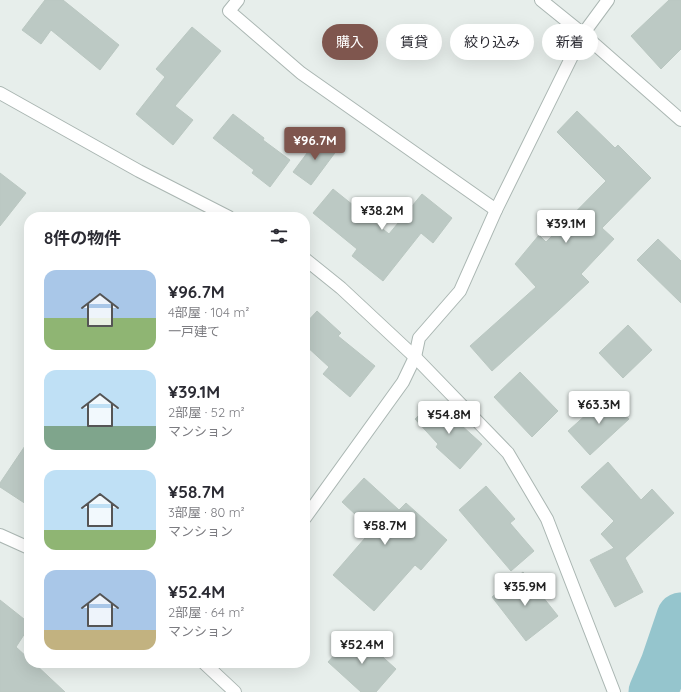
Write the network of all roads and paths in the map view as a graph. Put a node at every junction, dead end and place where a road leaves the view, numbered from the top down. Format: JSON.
{"nodes":[{"id":1,"x":238,"y":0,"type":"edge"},
{"id":2,"x":541,"y":0,"type":"edge"},
{"id":3,"x":608,"y":0,"type":"edge"},
{"id":4,"x":571,"y":24,"type":"edge"},
{"id":5,"x":591,"y":24,"type":"edge"},
{"id":6,"x":598,"y":46,"type":"edge"},
{"id":7,"x":571,"y":60,"type":"edge"},
{"id":8,"x":0,"y":93,"type":"edge"},
{"id":9,"x":681,"y":120,"type":"edge"},
{"id":10,"x":496,"y":210,"type":"junction"},
{"id":11,"x":219,"y":212,"type":"edge"},
{"id":12,"x":310,"y":263,"type":"edge"},
{"id":13,"x":415,"y":357,"type":"junction"},
{"id":14,"x":310,"y":511,"type":"edge"},
{"id":15,"x":0,"y":535,"type":"edge"},
{"id":16,"x":24,"y":546,"type":"edge"},
{"id":17,"x":209,"y":668,"type":"edge"},
{"id":18,"x":235,"y":692,"type":"edge"},
{"id":19,"x":614,"y":692,"type":"edge"}],
"edges":[{"from":1,"to":10,"type":"street"},
{"from":2,"to":4,"type":"street"},
{"from":3,"to":5,"type":"street"},
{"from":6,"to":9,"type":"street"},
{"from":7,"to":10,"type":"street"},
{"from":8,"to":11,"type":"street"},
{"from":10,"to":13,"type":"street"},
{"from":12,"to":13,"type":"street"},
{"from":13,"to":14,"type":"street"},
{"from":13,"to":19,"type":"street"},
{"from":15,"to":16,"type":"street"},
{"from":17,"to":18,"type":"street"}]}
